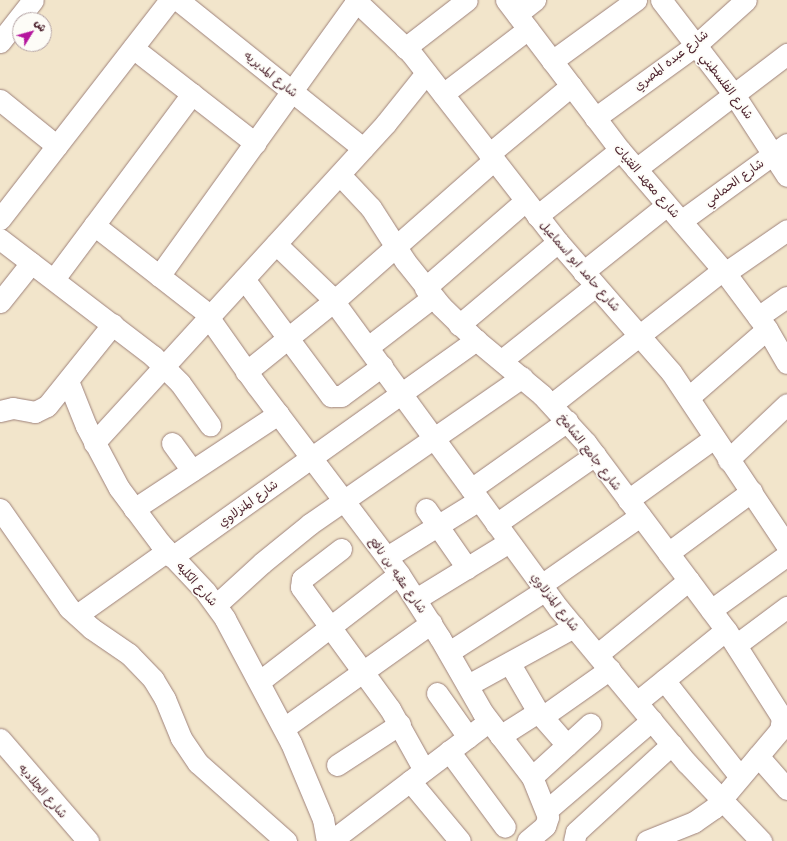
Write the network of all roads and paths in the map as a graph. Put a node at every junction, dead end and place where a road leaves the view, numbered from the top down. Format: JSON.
{"nodes":[{"id":1,"x":33,"y":0,"type":"edge"},
{"id":2,"x":170,"y":0,"type":"edge"},
{"id":3,"x":178,"y":0,"type":"edge"},
{"id":4,"x":467,"y":0,"type":"edge"},
{"id":5,"x":535,"y":0,"type":"edge"},
{"id":6,"x":636,"y":0,"type":"edge"},
{"id":7,"x":746,"y":0,"type":"edge"},
{"id":8,"x":356,"y":1,"type":"edge"},
{"id":9,"x":668,"y":2,"type":"edge"},
{"id":10,"x":517,"y":14,"type":"edge"},
{"id":11,"x":0,"y":42,"type":"edge"},
{"id":12,"x":696,"y":45,"type":"junction"},
{"id":13,"x":133,"y":48,"type":"junction"},
{"id":14,"x":405,"y":48,"type":"junction"},
{"id":15,"x":787,"y":54,"type":"edge"},
{"id":16,"x":552,"y":61,"type":"junction"},
{"id":17,"x":426,"y":73,"type":"junction"},
{"id":18,"x":571,"y":86,"type":"junction"},
{"id":19,"x":292,"y":91,"type":"junction"},
{"id":20,"x":192,"y":94,"type":"junction"},
{"id":21,"x":444,"y":94,"type":"junction"},
{"id":22,"x":735,"y":96,"type":"junction"},
{"id":23,"x":0,"y":100,"type":"edge"},
{"id":24,"x":595,"y":118,"type":"junction"},
{"id":25,"x":255,"y":143,"type":"junction"},
{"id":26,"x":57,"y":146,"type":"junction"},
{"id":27,"x":364,"y":148,"type":"junction"},
{"id":28,"x":780,"y":149,"type":"edge"},
{"id":29,"x":620,"y":150,"type":"junction"},
{"id":30,"x":491,"y":157,"type":"junction"},
{"id":31,"x":636,"y":169,"type":"junction"},
{"id":32,"x":340,"y":175,"type":"junction"},
{"id":33,"x":787,"y":176,"type":"edge"},
{"id":34,"x":667,"y":205,"type":"junction"},
{"id":35,"x":531,"y":209,"type":"junction"},
{"id":36,"x":0,"y":219,"type":"edge"},
{"id":37,"x":681,"y":221,"type":"junction"},
{"id":38,"x":94,"y":225,"type":"junction"},
{"id":39,"x":787,"y":230,"type":"edge"},
{"id":40,"x":0,"y":239,"type":"edge"},
{"id":41,"x":558,"y":242,"type":"junction"},
{"id":42,"x":276,"y":244,"type":"junction"},
{"id":43,"x":395,"y":248,"type":"junction"},
{"id":44,"x":31,"y":263,"type":"junction"},
{"id":45,"x":724,"y":272,"type":"junction"},
{"id":46,"x":159,"y":276,"type":"junction"},
{"id":47,"x":54,"y":279,"type":"junction"},
{"id":48,"x":244,"y":279,"type":"junction"},
{"id":49,"x":589,"y":279,"type":"junction"},
{"id":50,"x":429,"y":292,"type":"junction"},
{"id":51,"x":787,"y":297,"type":"edge"},
{"id":52,"x":334,"y":301,"type":"junction"},
{"id":53,"x":0,"y":302,"type":"edge"},
{"id":54,"x":210,"y":317,"type":"junction"},
{"id":55,"x":762,"y":323,"type":"junction"},
{"id":56,"x":113,"y":324,"type":"junction"},
{"id":57,"x":459,"y":325,"type":"junction"},
{"id":58,"x":640,"y":334,"type":"junction"},
{"id":59,"x":288,"y":338,"type":"junction"},
{"id":60,"x":476,"y":340,"type":"junction"},
{"id":61,"x":368,"y":347,"type":"junction"},
{"id":62,"x":502,"y":360,"type":"junction"},
{"id":63,"x":787,"y":363,"type":"edge"},
{"id":64,"x":165,"y":366,"type":"junction"},
{"id":65,"x":382,"y":366,"type":"junction"},
{"id":66,"x":246,"y":372,"type":"junction"},
{"id":67,"x":522,"y":377,"type":"junction"},
{"id":68,"x":68,"y":382,"type":"junction"},
{"id":69,"x":402,"y":393,"type":"junction"},
{"id":70,"x":689,"y":398,"type":"junction"},
{"id":71,"x":552,"y":404,"type":"junction"},
{"id":72,"x":787,"y":404,"type":"edge"},
{"id":73,"x":4,"y":406,"type":"edge"},
{"id":74,"x":278,"y":414,"type":"junction"},
{"id":75,"x":567,"y":421,"type":"junction"},
{"id":76,"x":210,"y":425,"type":"dead end"},
{"id":77,"x":433,"y":437,"type":"junction"},
{"id":78,"x":714,"y":438,"type":"junction"},
{"id":79,"x":172,"y":443,"type":"dead end"},
{"id":80,"x":94,"y":444,"type":"junction"},
{"id":81,"x":595,"y":455,"type":"junction"},
{"id":82,"x":312,"y":457,"type":"junction"},
{"id":83,"x":728,"y":460,"type":"junction"},
{"id":84,"x":192,"y":471,"type":"junction"},
{"id":85,"x":752,"y":491,"type":"junction"},
{"id":86,"x":475,"y":494,"type":"junction"},
{"id":87,"x":343,"y":499,"type":"junction"},
{"id":88,"x":0,"y":508,"type":"edge"},
{"id":89,"x":634,"y":508,"type":"junction"},
{"id":90,"x":134,"y":509,"type":"junction"},
{"id":91,"x":426,"y":509,"type":"dead end"},
{"id":92,"x":496,"y":524,"type":"junction"},
{"id":93,"x":438,"y":526,"type":"junction"},
{"id":94,"x":785,"y":537,"type":"edge"},
{"id":95,"x":509,"y":542,"type":"junction"},
{"id":96,"x":341,"y":549,"type":"dead end"},
{"id":97,"x":668,"y":553,"type":"junction"},
{"id":98,"x":170,"y":554,"type":"junction"},
{"id":99,"x":787,"y":555,"type":"edge"},
{"id":100,"x":387,"y":557,"type":"junction"},
{"id":101,"x":467,"y":568,"type":"junction"},
{"id":102,"x":399,"y":574,"type":"junction"},
{"id":103,"x":689,"y":580,"type":"junction"},
{"id":104,"x":543,"y":588,"type":"junction"},
{"id":105,"x":416,"y":599,"type":"junction"},
{"id":106,"x":216,"y":605,"type":"junction"},
{"id":107,"x":787,"y":608,"type":"edge"},
{"id":108,"x":711,"y":610,"type":"junction"},
{"id":109,"x":77,"y":615,"type":"junction"},
{"id":110,"x":432,"y":623,"type":"junction"},
{"id":111,"x":332,"y":627,"type":"junction"},
{"id":112,"x":574,"y":627,"type":"junction"},
{"id":113,"x":731,"y":637,"type":"junction"},
{"id":114,"x":449,"y":652,"type":"junction"},
{"id":115,"x":604,"y":662,"type":"junction"},
{"id":116,"x":510,"y":664,"type":"junction"},
{"id":117,"x":364,"y":671,"type":"junction"},
{"id":118,"x":664,"y":680,"type":"junction"},
{"id":119,"x":260,"y":681,"type":"junction"},
{"id":120,"x":468,"y":685,"type":"junction"},
{"id":121,"x":437,"y":693,"type":"dead end"},
{"id":122,"x":780,"y":696,"type":"edge"},
{"id":123,"x":637,"y":702,"type":"junction"},
{"id":124,"x":540,"y":714,"type":"junction"},
{"id":125,"x":652,"y":720,"type":"junction"},
{"id":126,"x":400,"y":724,"type":"junction"},
{"id":127,"x":590,"y":724,"type":"dead end"},
{"id":128,"x":284,"y":728,"type":"junction"},
{"id":129,"x":495,"y":729,"type":"junction"},
{"id":130,"x":468,"y":737,"type":"junction"},
{"id":131,"x":0,"y":739,"type":"edge"},
{"id":132,"x":567,"y":744,"type":"junction"},
{"id":133,"x":672,"y":744,"type":"junction"},
{"id":134,"x":449,"y":751,"type":"junction"},
{"id":135,"x":758,"y":756,"type":"junction"},
{"id":136,"x":337,"y":765,"type":"dead end"},
{"id":137,"x":417,"y":775,"type":"junction"},
{"id":138,"x":532,"y":777,"type":"junction"},
{"id":139,"x":740,"y":777,"type":"junction"},
{"id":140,"x":787,"y":789,"type":"edge"},
{"id":141,"x":722,"y":799,"type":"junction"},
{"id":142,"x":547,"y":810,"type":"junction"},
{"id":143,"x":504,"y":827,"type":"dead end"},
{"id":144,"x":684,"y":834,"type":"edge"},
{"id":145,"x":452,"y":838,"type":"edge"},
{"id":146,"x":88,"y":841,"type":"edge"},
{"id":147,"x":286,"y":841,"type":"edge"},
{"id":148,"x":327,"y":841,"type":"edge"},
{"id":149,"x":331,"y":841,"type":"edge"},
{"id":150,"x":526,"y":841,"type":"edge"},
{"id":151,"x":574,"y":841,"type":"edge"},
{"id":152,"x":647,"y":841,"type":"edge"},
{"id":153,"x":761,"y":841,"type":"edge"}],
"edges":[{"from":1,"to":11,"type":"street"},
{"from":2,"to":13,"type":"street"},
{"from":3,"to":19,"type":"street","name":"شارع المديريه"},
{"from":4,"to":14,"type":"street"},
{"from":5,"to":10,"type":"street"},
{"from":6,"to":16,"type":"street"},
{"from":7,"to":12,"type":"street","name":"شارع عبده المصري"},
{"from":8,"to":14,"type":"street","name":"شارع حامد ابو اسماعيل"},
{"from":8,"to":19,"type":"street"},
{"from":9,"to":12,"type":"street","name":"شارع الفلسطيني"},
{"from":10,"to":16,"type":"street","name":"شارع معهد الفتيات"},
{"from":10,"to":21,"type":"street"},
{"from":12,"to":22,"type":"street","name":"شارع الفلسطيني"},
{"from":12,"to":24,"type":"street","name":"شارع عبده المصري"},
{"from":13,"to":20,"type":"street"},
{"from":13,"to":26,"type":"street"},
{"from":14,"to":17,"type":"street","name":"شارع حامد ابو اسماعيل"},
{"from":15,"to":22,"type":"street"},
{"from":16,"to":18,"type":"street","name":"شارع معهد الفتيات"},
{"from":17,"to":21,"type":"street","name":"شارع حامد ابو اسماعيل"},
{"from":17,"to":27,"type":"street"},
{"from":18,"to":24,"type":"street","name":"شارع معهد الفتيات"},
{"from":18,"to":30,"type":"street"},
{"from":19,"to":25,"type":"street"},
{"from":19,"to":27,"type":"street","name":"شارع المديريه"},
{"from":20,"to":25,"type":"street"},
{"from":20,"to":38,"type":"street"},
{"from":21,"to":30,"type":"street","name":"شارع حامد ابو اسماعيل"},
{"from":22,"to":28,"type":"street","name":"شارع الفلسطيني"},
{"from":22,"to":31,"type":"street"},
{"from":23,"to":26,"type":"street"},
{"from":24,"to":29,"type":"street","name":"شارع معهد الفتيات"},
{"from":25,"to":46,"type":"street"},
{"from":26,"to":36,"type":"street"},
{"from":27,"to":32,"type":"street"},
{"from":28,"to":33,"type":"street","name":"شارع الفلسطيني"},
{"from":28,"to":37,"type":"street","name":"شارع الحمامي"},
{"from":29,"to":31,"type":"street","name":"شارع معهد الفتيات"},
{"from":29,"to":35,"type":"street"},
{"from":30,"to":35,"type":"street","name":"شارع حامد ابو اسماعيل"},
{"from":30,"to":43,"type":"street"},
{"from":31,"to":34,"type":"street","name":"شارع معهد الفتيات"},
{"from":32,"to":42,"type":"street"},
{"from":32,"to":43,"type":"street","name":"شارع جامع الشامخ"},
{"from":34,"to":37,"type":"street","name":"شارع معهد الفتيات"},
{"from":34,"to":49,"type":"street"},
{"from":35,"to":41,"type":"street","name":"شارع حامد ابو اسماعيل"},
{"from":35,"to":50,"type":"street"},
{"from":37,"to":45,"type":"street","name":"شارع معهد الفتيات"},
{"from":38,"to":46,"type":"street","name":"شارع عقبه بن نافع"},
{"from":38,"to":47,"type":"street"},
{"from":39,"to":45,"type":"street"},
{"from":40,"to":44,"type":"street"},
{"from":41,"to":49,"type":"street","name":"شارع حامد ابو اسماعيل"},
{"from":41,"to":57,"type":"street"},
{"from":42,"to":48,"type":"street"},
{"from":42,"to":52,"type":"street","name":"شارع المنزلاوي"},
{"from":43,"to":50,"type":"street","name":"شارع جامع الشامخ"},
{"from":43,"to":52,"type":"street"},
{"from":44,"to":47,"type":"street"},
{"from":44,"to":53,"type":"street"},
{"from":45,"to":55,"type":"street","name":"شارع معهد الفتيات"},
{"from":45,"to":58,"type":"street"},
{"from":46,"to":54,"type":"street","name":"شارع عقبه بن نافع"},
{"from":47,"to":56,"type":"street"},
{"from":48,"to":54,"type":"street"},
{"from":48,"to":59,"type":"street"},
{"from":49,"to":58,"type":"street","name":"شارع حامد ابو اسماعيل"},
{"from":49,"to":62,"type":"street"},
{"from":50,"to":57,"type":"street","name":"شارع جامع الشامخ"},
{"from":50,"to":61,"type":"street"},
{"from":51,"to":55,"type":"street"},
{"from":52,"to":59,"type":"street"},
{"from":52,"to":61,"type":"street","name":"شارع المنزلاوي"},
{"from":54,"to":64,"type":"street"},
{"from":54,"to":66,"type":"street","name":"شارع عقبه بن نافع"},
{"from":55,"to":63,"type":"street","name":"شارع معهد الفتيات"},
{"from":55,"to":70,"type":"street"},
{"from":56,"to":64,"type":"street"},
{"from":56,"to":68,"type":"street"},
{"from":57,"to":60,"type":"street","name":"شارع جامع الشامخ"},
{"from":58,"to":70,"type":"street","name":"شارع حامد ابو اسماعيل"},
{"from":58,"to":71,"type":"street"},
{"from":59,"to":65,"type":"street"},
{"from":59,"to":66,"type":"street"},
{"from":60,"to":62,"type":"street","name":"شارع جامع الشامخ"},
{"from":60,"to":69,"type":"street","name":"شارع المنزلاوي"},
{"from":61,"to":65,"type":"street","name":"شارع المنزلاوي"},
{"from":62,"to":67,"type":"street","name":"شارع جامع الشامخ"},
{"from":64,"to":76,"type":"street"},
{"from":64,"to":80,"type":"street"},
{"from":65,"to":69,"type":"street","name":"شارع المنزلاوي"},
{"from":66,"to":74,"type":"street","name":"شارع عقبه بن نافع"},
{"from":67,"to":71,"type":"street","name":"شارع جامع الشامخ"},
{"from":67,"to":77,"type":"street"},
{"from":68,"to":73,"type":"street"},
{"from":68,"to":80,"type":"street","name":"شارع الكليه"},
{"from":69,"to":77,"type":"street","name":"شارع المنزلاوي"},
{"from":69,"to":82,"type":"street","name":"شارع المنزلاوي"},
{"from":70,"to":78,"type":"street","name":"شارع حامد ابو اسماعيل"},
{"from":71,"to":75,"type":"street","name":"شارع جامع الشامخ"},
{"from":72,"to":83,"type":"street"},
{"from":74,"to":82,"type":"street","name":"شارع عقبه بن نافع"},
{"from":74,"to":84,"type":"street"},
{"from":75,"to":81,"type":"street","name":"شارع جامع الشامخ"},
{"from":75,"to":86,"type":"street"},
{"from":77,"to":86,"type":"street","name":"شارع المنزلاوي"},
{"from":77,"to":87,"type":"street"},
{"from":78,"to":83,"type":"street","name":"شارع حامد ابو اسماعيل"},
{"from":78,"to":89,"type":"street"},
{"from":79,"to":84,"type":"street"},
{"from":80,"to":90,"type":"street","name":"شارع الكليه"},
{"from":81,"to":89,"type":"street","name":"شارع جامع الشامخ"},
{"from":81,"to":92,"type":"street"},
{"from":82,"to":87,"type":"street","name":"شارع عقبه بن نافع"},
{"from":82,"to":98,"type":"street","name":"شارع المنزلاوي"},
{"from":83,"to":85,"type":"street","name":"شارع حامد ابو اسماعيل"},
{"from":84,"to":90,"type":"street"},
{"from":85,"to":94,"type":"street","name":"شارع حامد ابو اسماعيل"},
{"from":85,"to":97,"type":"street"},
{"from":86,"to":92,"type":"street","name":"شارع المنزلاوي"},
{"from":86,"to":93,"type":"street"},
{"from":87,"to":100,"type":"street","name":"شارع عقبه بن نافع"},
{"from":87,"to":106,"type":"street"},
{"from":88,"to":109,"type":"street"},
{"from":89,"to":97,"type":"street","name":"شارع جامع الشامخ"},
{"from":89,"to":104,"type":"street"},
{"from":90,"to":98,"type":"street","name":"شارع الكليه"},
{"from":91,"to":93,"type":"street"},
{"from":92,"to":95,"type":"street","name":"شارع المنزلاوي"},
{"from":93,"to":100,"type":"street"},
{"from":93,"to":101,"type":"street"},
{"from":95,"to":101,"type":"street"},
{"from":95,"to":104,"type":"street","name":"شارع المنزلاوي"},
{"from":96,"to":111,"type":"street"},
{"from":97,"to":103,"type":"street","name":"شارع جامع الشامخ"},
{"from":98,"to":106,"type":"street","name":"شارع الكليه"},
{"from":98,"to":109,"type":"street","name":"شارع المنزلاوي"},
{"from":99,"to":108,"type":"street"},
{"from":100,"to":102,"type":"street","name":"شارع عقبه بن نافع"},
{"from":101,"to":105,"type":"street"},
{"from":102,"to":105,"type":"street","name":"شارع عقبه بن نافع"},
{"from":102,"to":111,"type":"street"},
{"from":103,"to":108,"type":"street","name":"شارع جامع الشامخ"},
{"from":103,"to":115,"type":"street"},
{"from":104,"to":112,"type":"street","name":"شارع المنزلاوي"},
{"from":104,"to":114,"type":"street"},
{"from":105,"to":110,"type":"street","name":"شارع عقبه بن نافع"},
{"from":106,"to":119,"type":"street","name":"شارع الكليه"},
{"from":107,"to":113,"type":"street"},
{"from":108,"to":113,"type":"street","name":"شارع جامع الشامخ"},
{"from":109,"to":147,"type":"street"},
{"from":110,"to":114,"type":"street","name":"شارع عقبه بن نافع"},
{"from":110,"to":117,"type":"street"},
{"from":111,"to":117,"type":"street"},
{"from":111,"to":119,"type":"street"},
{"from":112,"to":115,"type":"street","name":"شارع المنزلاوي"},
{"from":112,"to":116,"type":"street"},
{"from":113,"to":118,"type":"street"},
{"from":113,"to":122,"type":"street","name":"شارع جامع الشامخ"},
{"from":114,"to":120,"type":"street","name":"شارع عقبه بن نافع"},
{"from":115,"to":123,"type":"street","name":"شارع المنزلاوي"},
{"from":115,"to":124,"type":"street"},
{"from":116,"to":120,"type":"street"},
{"from":116,"to":124,"type":"street"},
{"from":117,"to":126,"type":"street"},
{"from":117,"to":128,"type":"street"},
{"from":118,"to":123,"type":"street"},
{"from":118,"to":139,"type":"street"},
{"from":119,"to":128,"type":"street","name":"شارع الكليه"},
{"from":120,"to":129,"type":"street","name":"شارع عقبه بن نافع"},
{"from":121,"to":130,"type":"street"},
{"from":122,"to":135,"type":"street","name":"شارع جامع الشامخ"},
{"from":123,"to":125,"type":"street","name":"شارع المنزلاوي"},
{"from":124,"to":129,"type":"street"},
{"from":124,"to":132,"type":"street"},
{"from":125,"to":133,"type":"street","name":"شارع المنزلاوي"},
{"from":125,"to":142,"type":"street"},
{"from":126,"to":136,"type":"street"},
{"from":126,"to":137,"type":"street"},
{"from":127,"to":132,"type":"street"},
{"from":128,"to":148,"type":"street","name":"شارع الكليه"},
{"from":129,"to":130,"type":"street"},
{"from":129,"to":138,"type":"street","name":"شارع عقبه بن نافع"},
{"from":130,"to":134,"type":"street"},
{"from":131,"to":146,"type":"street","name":"شارع الجلاديه"},
{"from":132,"to":138,"type":"street"},
{"from":133,"to":141,"type":"street","name":"شارع المنزلاوي"},
{"from":133,"to":151,"type":"street"},
{"from":134,"to":137,"type":"street"},
{"from":134,"to":143,"type":"street"},
{"from":135,"to":139,"type":"street"},
{"from":135,"to":140,"type":"street"},
{"from":137,"to":145,"type":"street"},
{"from":137,"to":149,"type":"street"},
{"from":138,"to":142,"type":"street","name":"شارع عقبه بن نافع"},
{"from":139,"to":141,"type":"street"},
{"from":141,"to":144,"type":"street"},
{"from":141,"to":153,"type":"street","name":"شارع المنزلاوي"},
{"from":142,"to":150,"type":"street"},
{"from":144,"to":152,"type":"street"}]}
